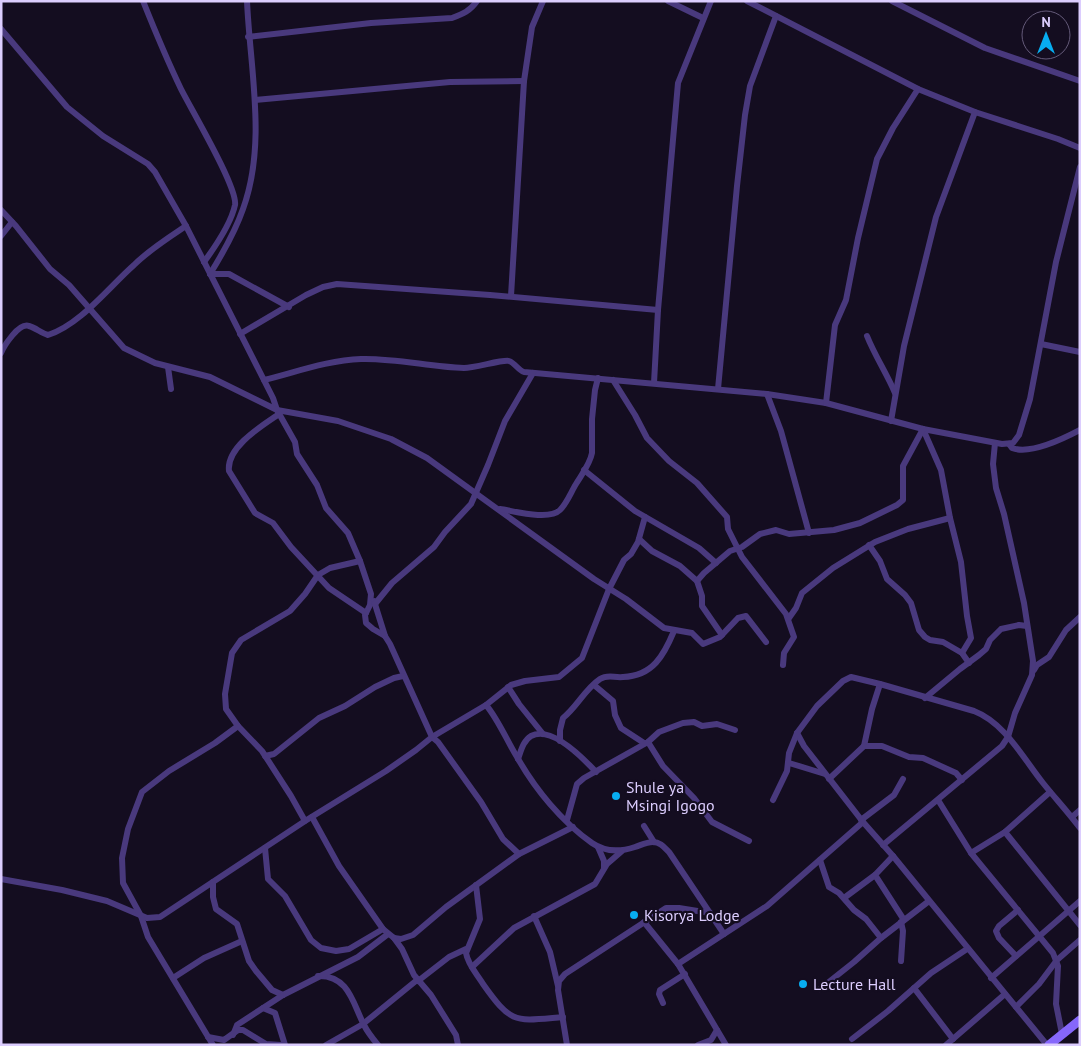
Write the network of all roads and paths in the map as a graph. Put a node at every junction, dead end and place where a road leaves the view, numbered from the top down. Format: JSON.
{"nodes":[{"id":1,"x":143,"y":1,"type":"edge"},
{"id":2,"x":247,"y":1,"type":"edge"},
{"id":3,"x":477,"y":1,"type":"edge"},
{"id":4,"x":544,"y":1,"type":"edge"},
{"id":5,"x":668,"y":1,"type":"edge"},
{"id":6,"x":711,"y":1,"type":"edge"},
{"id":7,"x":747,"y":1,"type":"edge"},
{"id":8,"x":892,"y":1,"type":"edge"},
{"id":9,"x":776,"y":16,"type":"junction"},
{"id":10,"x":703,"y":18,"type":"junction"},
{"id":11,"x":1,"y":29,"type":"edge"},
{"id":12,"x":248,"y":38,"type":"junction"},
{"id":13,"x":524,"y":81,"type":"junction"},
{"id":14,"x":1080,"y":81,"type":"edge"},
{"id":15,"x":918,"y":89,"type":"junction"},
{"id":16,"x":255,"y":100,"type":"junction"},
{"id":17,"x":975,"y":112,"type":"junction"},
{"id":18,"x":1080,"y":148,"type":"edge"},
{"id":19,"x":1080,"y":167,"type":"edge"},
{"id":20,"x":1,"y":210,"type":"edge"},
{"id":21,"x":12,"y":222,"type":"junction"},
{"id":22,"x":186,"y":226,"type":"junction"},
{"id":23,"x":1,"y":236,"type":"edge"},
{"id":24,"x":204,"y":262,"type":"junction"},
{"id":25,"x":210,"y":274,"type":"junction"},
{"id":26,"x":511,"y":296,"type":"junction"},
{"id":27,"x":289,"y":307,"type":"junction"},
{"id":28,"x":91,"y":308,"type":"junction"},
{"id":29,"x":658,"y":310,"type":"junction"},
{"id":30,"x":240,"y":334,"type":"junction"},
{"id":31,"x":868,"y":336,"type":"dead end"},
{"id":32,"x":1041,"y":344,"type":"junction"},
{"id":33,"x":3,"y":345,"type":"edge"},
{"id":34,"x":1080,"y":352,"type":"edge"},
{"id":35,"x":1,"y":354,"type":"edge"},
{"id":36,"x":168,"y":367,"type":"junction"},
{"id":37,"x":533,"y":373,"type":"junction"},
{"id":38,"x":598,"y":378,"type":"junction"},
{"id":39,"x":264,"y":380,"type":"junction"},
{"id":40,"x":613,"y":380,"type":"junction"},
{"id":41,"x":654,"y":383,"type":"junction"},
{"id":42,"x":171,"y":389,"type":"dead end"},
{"id":43,"x":718,"y":389,"type":"junction"},
{"id":44,"x":767,"y":394,"type":"junction"},
{"id":45,"x":895,"y":395,"type":"junction"},
{"id":46,"x":826,"y":403,"type":"junction"},
{"id":47,"x":278,"y":412,"type":"junction"},
{"id":48,"x":891,"y":420,"type":"junction"},
{"id":49,"x":923,"y":429,"type":"junction"},
{"id":50,"x":1080,"y":430,"type":"edge"},
{"id":51,"x":995,"y":443,"type":"junction"},
{"id":52,"x":1009,"y":444,"type":"junction"},
{"id":53,"x":584,"y":470,"type":"junction"},
{"id":54,"x":476,"y":494,"type":"junction"},
{"id":55,"x":497,"y":509,"type":"junction"},
{"id":56,"x":645,"y":517,"type":"junction"},
{"id":57,"x":950,"y":518,"type":"junction"},
{"id":58,"x":809,"y":533,"type":"junction"},
{"id":59,"x":639,"y":539,"type":"junction"},
{"id":60,"x":870,"y":545,"type":"junction"},
{"id":61,"x":737,"y":549,"type":"junction"},
{"id":62,"x":360,"y":561,"type":"junction"},
{"id":63,"x":716,"y":562,"type":"junction"},
{"id":64,"x":318,"y":576,"type":"junction"},
{"id":65,"x":697,"y":581,"type":"junction"},
{"id":66,"x":609,"y":589,"type":"junction"},
{"id":67,"x":371,"y":594,"type":"junction"},
{"id":68,"x":375,"y":604,"type":"junction"},
{"id":69,"x":366,"y":613,"type":"junction"},
{"id":70,"x":1080,"y":617,"type":"edge"},
{"id":71,"x":789,"y":618,"type":"junction"},
{"id":72,"x":1027,"y":626,"type":"junction"},
{"id":73,"x":674,"y":631,"type":"junction"},
{"id":74,"x":722,"y":635,"type":"junction"},
{"id":75,"x":385,"y":636,"type":"junction"},
{"id":76,"x":766,"y":642,"type":"dead end"},
{"id":77,"x":962,"y":653,"type":"junction"},
{"id":78,"x":969,"y":663,"type":"junction"},
{"id":79,"x":783,"y":665,"type":"dead end"},
{"id":80,"x":1032,"y":675,"type":"junction"},
{"id":81,"x":404,"y":676,"type":"junction"},
{"id":82,"x":880,"y":684,"type":"junction"},
{"id":83,"x":594,"y":685,"type":"junction"},
{"id":84,"x":508,"y":687,"type":"junction"},
{"id":85,"x":925,"y":698,"type":"junction"},
{"id":86,"x":486,"y":705,"type":"junction"},
{"id":87,"x":238,"y":726,"type":"junction"},
{"id":88,"x":560,"y":730,"type":"junction"},
{"id":89,"x":735,"y":730,"type":"dead end"},
{"id":90,"x":797,"y":733,"type":"junction"},
{"id":91,"x":543,"y":734,"type":"junction"},
{"id":92,"x":432,"y":737,"type":"junction"},
{"id":93,"x":551,"y":737,"type":"junction"},
{"id":94,"x":1008,"y":737,"type":"junction"},
{"id":95,"x":560,"y":741,"type":"junction"},
{"id":96,"x":646,"y":743,"type":"junction"},
{"id":97,"x":864,"y":746,"type":"junction"},
{"id":98,"x":265,"y":756,"type":"junction"},
{"id":99,"x":518,"y":760,"type":"junction"},
{"id":100,"x":788,"y":763,"type":"junction"},
{"id":101,"x":596,"y":772,"type":"junction"},
{"id":102,"x":827,"y":776,"type":"junction"},
{"id":103,"x":903,"y":779,"type":"dead end"},
{"id":104,"x":962,"y":780,"type":"junction"},
{"id":105,"x":1050,"y":792,"type":"junction"},
{"id":106,"x":773,"y":800,"type":"dead end"},
{"id":107,"x":938,"y":800,"type":"junction"},
{"id":108,"x":1080,"y":810,"type":"edge"},
{"id":109,"x":312,"y":818,"type":"junction"},
{"id":110,"x":1072,"y":818,"type":"junction"},
{"id":111,"x":567,"y":820,"type":"junction"},
{"id":112,"x":305,"y":821,"type":"junction"},
{"id":113,"x":862,"y":821,"type":"junction"},
{"id":114,"x":644,"y":826,"type":"dead end"},
{"id":115,"x":573,"y":827,"type":"junction"},
{"id":116,"x":1080,"y":828,"type":"edge"},
{"id":117,"x":1005,"y":832,"type":"junction"},
{"id":118,"x":749,"y":841,"type":"dead end"},
{"id":119,"x":654,"y":842,"type":"junction"},
{"id":120,"x":883,"y":845,"type":"junction"},
{"id":121,"x":598,"y":847,"type":"junction"},
{"id":122,"x":265,"y":848,"type":"junction"},
{"id":123,"x":623,"y":850,"type":"junction"},
{"id":124,"x":972,"y":853,"type":"junction"},
{"id":125,"x":519,"y":854,"type":"junction"},
{"id":126,"x":893,"y":856,"type":"junction"},
{"id":127,"x":820,"y":860,"type":"junction"},
{"id":128,"x":604,"y":869,"type":"junction"},
{"id":129,"x":875,"y":875,"type":"junction"},
{"id":130,"x":1,"y":879,"type":"edge"},
{"id":131,"x":213,"y":882,"type":"junction"},
{"id":132,"x":476,"y":885,"type":"junction"},
{"id":133,"x":844,"y":898,"type":"junction"},
{"id":134,"x":929,"y":901,"type":"junction"},
{"id":135,"x":1080,"y":901,"type":"edge"},
{"id":136,"x":1018,"y":910,"type":"junction"},
{"id":137,"x":1068,"y":910,"type":"junction"},
{"id":138,"x":710,"y":913,"type":"junction"},
{"id":139,"x":141,"y":916,"type":"junction"},
{"id":140,"x":534,"y":916,"type":"junction"},
{"id":141,"x":903,"y":921,"type":"junction"},
{"id":142,"x":644,"y":922,"type":"junction"},
{"id":143,"x":1080,"y":925,"type":"edge"},
{"id":144,"x":388,"y":934,"type":"junction"},
{"id":145,"x":724,"y":934,"type":"junction"},
{"id":146,"x":1040,"y":935,"type":"junction"},
{"id":147,"x":880,"y":938,"type":"junction"},
{"id":148,"x":1080,"y":940,"type":"edge"},
{"id":149,"x":242,"y":941,"type":"junction"},
{"id":150,"x":967,"y":949,"type":"junction"},
{"id":151,"x":466,"y":950,"type":"junction"},
{"id":152,"x":1016,"y":956,"type":"junction"},
{"id":153,"x":1057,"y":960,"type":"junction"},
{"id":154,"x":901,"y":961,"type":"dead end"},
{"id":155,"x":678,"y":964,"type":"junction"},
{"id":156,"x":472,"y":967,"type":"junction"},
{"id":157,"x":685,"y":974,"type":"junction"},
{"id":158,"x":317,"y":976,"type":"junction"},
{"id":159,"x":173,"y":978,"type":"junction"},
{"id":160,"x":991,"y":978,"type":"junction"},
{"id":161,"x":418,"y":981,"type":"junction"},
{"id":162,"x":914,"y":988,"type":"junction"},
{"id":163,"x":820,"y":989,"type":"dead end"},
{"id":164,"x":558,"y":990,"type":"junction"},
{"id":165,"x":1005,"y":994,"type":"junction"},
{"id":166,"x":283,"y":995,"type":"junction"},
{"id":167,"x":663,"y":1003,"type":"dead end"},
{"id":168,"x":263,"y":1008,"type":"junction"},
{"id":169,"x":1016,"y":1008,"type":"junction"},
{"id":170,"x":562,"y":1017,"type":"junction"},
{"id":171,"x":1080,"y":1020,"type":"edge"},
{"id":172,"x":363,"y":1024,"type":"junction"},
{"id":173,"x":717,"y":1030,"type":"junction"},
{"id":174,"x":1062,"y":1034,"type":"junction"},
{"id":175,"x":232,"y":1035,"type":"junction"},
{"id":176,"x":208,"y":1037,"type":"junction"},
{"id":177,"x":852,"y":1039,"type":"dead end"},
{"id":178,"x":953,"y":1039,"type":"junction"},
{"id":179,"x":213,"y":1045,"type":"edge"},
{"id":180,"x":281,"y":1045,"type":"edge"},
{"id":181,"x":285,"y":1045,"type":"edge"},
{"id":182,"x":326,"y":1045,"type":"edge"},
{"id":183,"x":378,"y":1045,"type":"edge"},
{"id":184,"x":458,"y":1045,"type":"edge"},
{"id":185,"x":567,"y":1045,"type":"edge"},
{"id":186,"x":698,"y":1045,"type":"edge"},
{"id":187,"x":726,"y":1045,"type":"edge"},
{"id":188,"x":946,"y":1045,"type":"edge"},
{"id":189,"x":1048,"y":1045,"type":"edge"}],
"edges":[{"from":1,"to":24,"type":"street"},
{"from":2,"to":12,"type":"street"},
{"from":3,"to":12,"type":"street"},
{"from":4,"to":13,"type":"street"},
{"from":5,"to":10,"type":"street"},
{"from":6,"to":10,"type":"street"},
{"from":7,"to":9,"type":"street"},
{"from":8,"to":14,"type":"street"},
{"from":9,"to":15,"type":"street"},
{"from":9,"to":43,"type":"street"},
{"from":10,"to":29,"type":"street"},
{"from":11,"to":22,"type":"street"},
{"from":12,"to":16,"type":"street"},
{"from":13,"to":16,"type":"street"},
{"from":13,"to":26,"type":"street"},
{"from":15,"to":17,"type":"street"},
{"from":15,"to":46,"type":"street"},
{"from":16,"to":25,"type":"street"},
{"from":17,"to":18,"type":"street"},
{"from":17,"to":45,"type":"street"},
{"from":19,"to":32,"type":"street"},
{"from":20,"to":21,"type":"street"},
{"from":21,"to":23,"type":"street"},
{"from":21,"to":28,"type":"street"},
{"from":22,"to":24,"type":"street"},
{"from":22,"to":28,"type":"street"},
{"from":24,"to":25,"type":"street"},
{"from":25,"to":27,"type":"street"},
{"from":25,"to":30,"type":"street"},
{"from":26,"to":27,"type":"street"},
{"from":26,"to":29,"type":"street"},
{"from":27,"to":30,"type":"street"},
{"from":28,"to":33,"type":"street"},
{"from":28,"to":36,"type":"street"},
{"from":29,"to":41,"type":"street"},
{"from":30,"to":39,"type":"street"},
{"from":31,"to":45,"type":"street"},
{"from":32,"to":34,"type":"street"},
{"from":32,"to":52,"type":"street"},
{"from":33,"to":35,"type":"street"},
{"from":36,"to":42,"type":"street"},
{"from":36,"to":47,"type":"street"},
{"from":37,"to":38,"type":"street"},
{"from":37,"to":39,"type":"street"},
{"from":37,"to":54,"type":"street"},
{"from":38,"to":40,"type":"street"},
{"from":38,"to":53,"type":"street"},
{"from":39,"to":47,"type":"street"},
{"from":40,"to":41,"type":"street"},
{"from":40,"to":61,"type":"street"},
{"from":41,"to":43,"type":"street"},
{"from":43,"to":44,"type":"street"},
{"from":44,"to":46,"type":"street"},
{"from":44,"to":58,"type":"street"},
{"from":45,"to":48,"type":"street"},
{"from":46,"to":48,"type":"street"},
{"from":47,"to":54,"type":"street"},
{"from":47,"to":62,"type":"street"},
{"from":47,"to":64,"type":"street"},
{"from":48,"to":49,"type":"street"},
{"from":49,"to":51,"type":"street"},
{"from":49,"to":57,"type":"street"},
{"from":49,"to":58,"type":"street"},
{"from":50,"to":52,"type":"street"},
{"from":51,"to":52,"type":"street"},
{"from":51,"to":72,"type":"street"},
{"from":53,"to":55,"type":"street"},
{"from":53,"to":56,"type":"street"},
{"from":54,"to":55,"type":"street"},
{"from":54,"to":68,"type":"street"},
{"from":55,"to":66,"type":"street"},
{"from":56,"to":59,"type":"street"},
{"from":56,"to":63,"type":"street"},
{"from":57,"to":60,"type":"street"},
{"from":57,"to":77,"type":"street"},
{"from":58,"to":61,"type":"street"},
{"from":59,"to":65,"type":"street"},
{"from":59,"to":66,"type":"street"},
{"from":60,"to":71,"type":"street"},
{"from":60,"to":77,"type":"street"},
{"from":61,"to":63,"type":"street"},
{"from":61,"to":71,"type":"street"},
{"from":62,"to":64,"type":"street"},
{"from":62,"to":67,"type":"street"},
{"from":63,"to":65,"type":"street"},
{"from":64,"to":69,"type":"street"},
{"from":64,"to":87,"type":"street"},
{"from":65,"to":74,"type":"street"},
{"from":66,"to":73,"type":"street"},
{"from":66,"to":84,"type":"street"},
{"from":67,"to":68,"type":"street"},
{"from":67,"to":69,"type":"street"},
{"from":68,"to":75,"type":"street"},
{"from":69,"to":75,"type":"street"},
{"from":70,"to":80,"type":"street"},
{"from":71,"to":79,"type":"street"},
{"from":72,"to":78,"type":"street"},
{"from":72,"to":80,"type":"street"},
{"from":73,"to":74,"type":"street"},
{"from":73,"to":83,"type":"street"},
{"from":74,"to":76,"type":"street"},
{"from":75,"to":81,"type":"street"},
{"from":77,"to":78,"type":"street"},
{"from":78,"to":85,"type":"street"},
{"from":80,"to":94,"type":"street"},
{"from":81,"to":92,"type":"street"},
{"from":81,"to":98,"type":"street"},
{"from":82,"to":85,"type":"street"},
{"from":82,"to":90,"type":"street"},
{"from":82,"to":97,"type":"street"},
{"from":83,"to":88,"type":"street"},
{"from":83,"to":96,"type":"street"},
{"from":84,"to":86,"type":"street"},
{"from":84,"to":91,"type":"street"},
{"from":85,"to":94,"type":"street"},
{"from":86,"to":92,"type":"street"},
{"from":86,"to":99,"type":"street"},
{"from":87,"to":98,"type":"street"},
{"from":87,"to":139,"type":"street"},
{"from":88,"to":93,"type":"street"},
{"from":88,"to":95,"type":"street"},
{"from":89,"to":96,"type":"street"},
{"from":90,"to":100,"type":"street"},
{"from":90,"to":102,"type":"street"},
{"from":91,"to":93,"type":"street"},
{"from":91,"to":99,"type":"street"},
{"from":92,"to":109,"type":"street"},
{"from":92,"to":125,"type":"street"},
{"from":93,"to":95,"type":"street"},
{"from":94,"to":104,"type":"street"},
{"from":94,"to":105,"type":"street"},
{"from":95,"to":101,"type":"street"},
{"from":96,"to":101,"type":"street"},
{"from":96,"to":118,"type":"street"},
{"from":97,"to":102,"type":"street"},
{"from":97,"to":104,"type":"street"},
{"from":98,"to":112,"type":"street"},
{"from":99,"to":111,"type":"street"},
{"from":100,"to":102,"type":"street"},
{"from":100,"to":106,"type":"street"},
{"from":101,"to":111,"type":"street"},
{"from":102,"to":113,"type":"street"},
{"from":103,"to":113,"type":"street"},
{"from":104,"to":107,"type":"street"},
{"from":105,"to":110,"type":"street"},
{"from":105,"to":117,"type":"street"},
{"from":107,"to":120,"type":"street"},
{"from":107,"to":124,"type":"street"},
{"from":108,"to":110,"type":"street"},
{"from":109,"to":112,"type":"street"},
{"from":109,"to":144,"type":"street"},
{"from":110,"to":116,"type":"street"},
{"from":111,"to":115,"type":"street"},
{"from":112,"to":122,"type":"street"},
{"from":113,"to":120,"type":"street"},
{"from":113,"to":127,"type":"street"},
{"from":114,"to":119,"type":"street"},
{"from":115,"to":121,"type":"street"},
{"from":115,"to":125,"type":"street"},
{"from":117,"to":124,"type":"street"},
{"from":117,"to":137,"type":"street"},
{"from":119,"to":123,"type":"street"},
{"from":119,"to":138,"type":"street"},
{"from":120,"to":126,"type":"street"},
{"from":121,"to":123,"type":"street"},
{"from":121,"to":128,"type":"street"},
{"from":122,"to":131,"type":"street"},
{"from":122,"to":144,"type":"street"},
{"from":123,"to":128,"type":"street"},
{"from":124,"to":136,"type":"street"},
{"from":125,"to":132,"type":"street"},
{"from":126,"to":129,"type":"street"},
{"from":126,"to":134,"type":"street"},
{"from":127,"to":133,"type":"street"},
{"from":127,"to":145,"type":"street"},
{"from":128,"to":140,"type":"street"},
{"from":129,"to":133,"type":"street"},
{"from":129,"to":141,"type":"street"},
{"from":130,"to":139,"type":"street"},
{"from":131,"to":139,"type":"street"},
{"from":131,"to":149,"type":"street"},
{"from":132,"to":144,"type":"street"},
{"from":132,"to":151,"type":"street"},
{"from":133,"to":147,"type":"street"},
{"from":134,"to":141,"type":"street"},
{"from":134,"to":150,"type":"street"},
{"from":135,"to":137,"type":"street"},
{"from":136,"to":146,"type":"street"},
{"from":136,"to":152,"type":"street"},
{"from":137,"to":143,"type":"street"},
{"from":137,"to":146,"type":"street"},
{"from":138,"to":142,"type":"street"},
{"from":138,"to":145,"type":"street"},
{"from":139,"to":159,"type":"street"},
{"from":140,"to":156,"type":"street"},
{"from":140,"to":164,"type":"street"},
{"from":141,"to":147,"type":"street"},
{"from":141,"to":154,"type":"street"},
{"from":142,"to":155,"type":"street"},
{"from":142,"to":164,"type":"street"},
{"from":144,"to":158,"type":"street"},
{"from":144,"to":161,"type":"street"},
{"from":145,"to":155,"type":"street"},
{"from":146,"to":152,"type":"street"},
{"from":146,"to":153,"type":"street"},
{"from":147,"to":163,"type":"street"},
{"from":148,"to":153,"type":"street"},
{"from":149,"to":159,"type":"street"},
{"from":149,"to":166,"type":"street"},
{"from":150,"to":160,"type":"street"},
{"from":150,"to":162,"type":"street"},
{"from":151,"to":156,"type":"street"},
{"from":151,"to":161,"type":"street"},
{"from":152,"to":160,"type":"street"},
{"from":153,"to":169,"type":"street"},
{"from":153,"to":174,"type":"street"},
{"from":155,"to":157,"type":"street"},
{"from":156,"to":170,"type":"street"},
{"from":157,"to":167,"type":"street"},
{"from":157,"to":173,"type":"street"},
{"from":158,"to":166,"type":"street"},
{"from":158,"to":172,"type":"street"},
{"from":159,"to":176,"type":"street"},
{"from":160,"to":165,"type":"street"},
{"from":161,"to":172,"type":"street"},
{"from":161,"to":184,"type":"street"},
{"from":162,"to":177,"type":"street"},
{"from":162,"to":178,"type":"street"},
{"from":164,"to":170,"type":"street"},
{"from":165,"to":169,"type":"street"},
{"from":165,"to":178,"type":"street"},
{"from":166,"to":168,"type":"street"},
{"from":168,"to":175,"type":"street"},
{"from":168,"to":181,"type":"street"},
{"from":169,"to":189,"type":"street"},
{"from":170,"to":185,"type":"street"},
{"from":171,"to":174,"type":"main road"},
{"from":172,"to":182,"type":"street"},
{"from":172,"to":183,"type":"street"},
{"from":173,"to":186,"type":"street"},
{"from":173,"to":187,"type":"street"},
{"from":174,"to":189,"type":"main road"},
{"from":175,"to":176,"type":"street"},
{"from":175,"to":180,"type":"street"},
{"from":176,"to":179,"type":"street"},
{"from":178,"to":188,"type":"street"}]}
